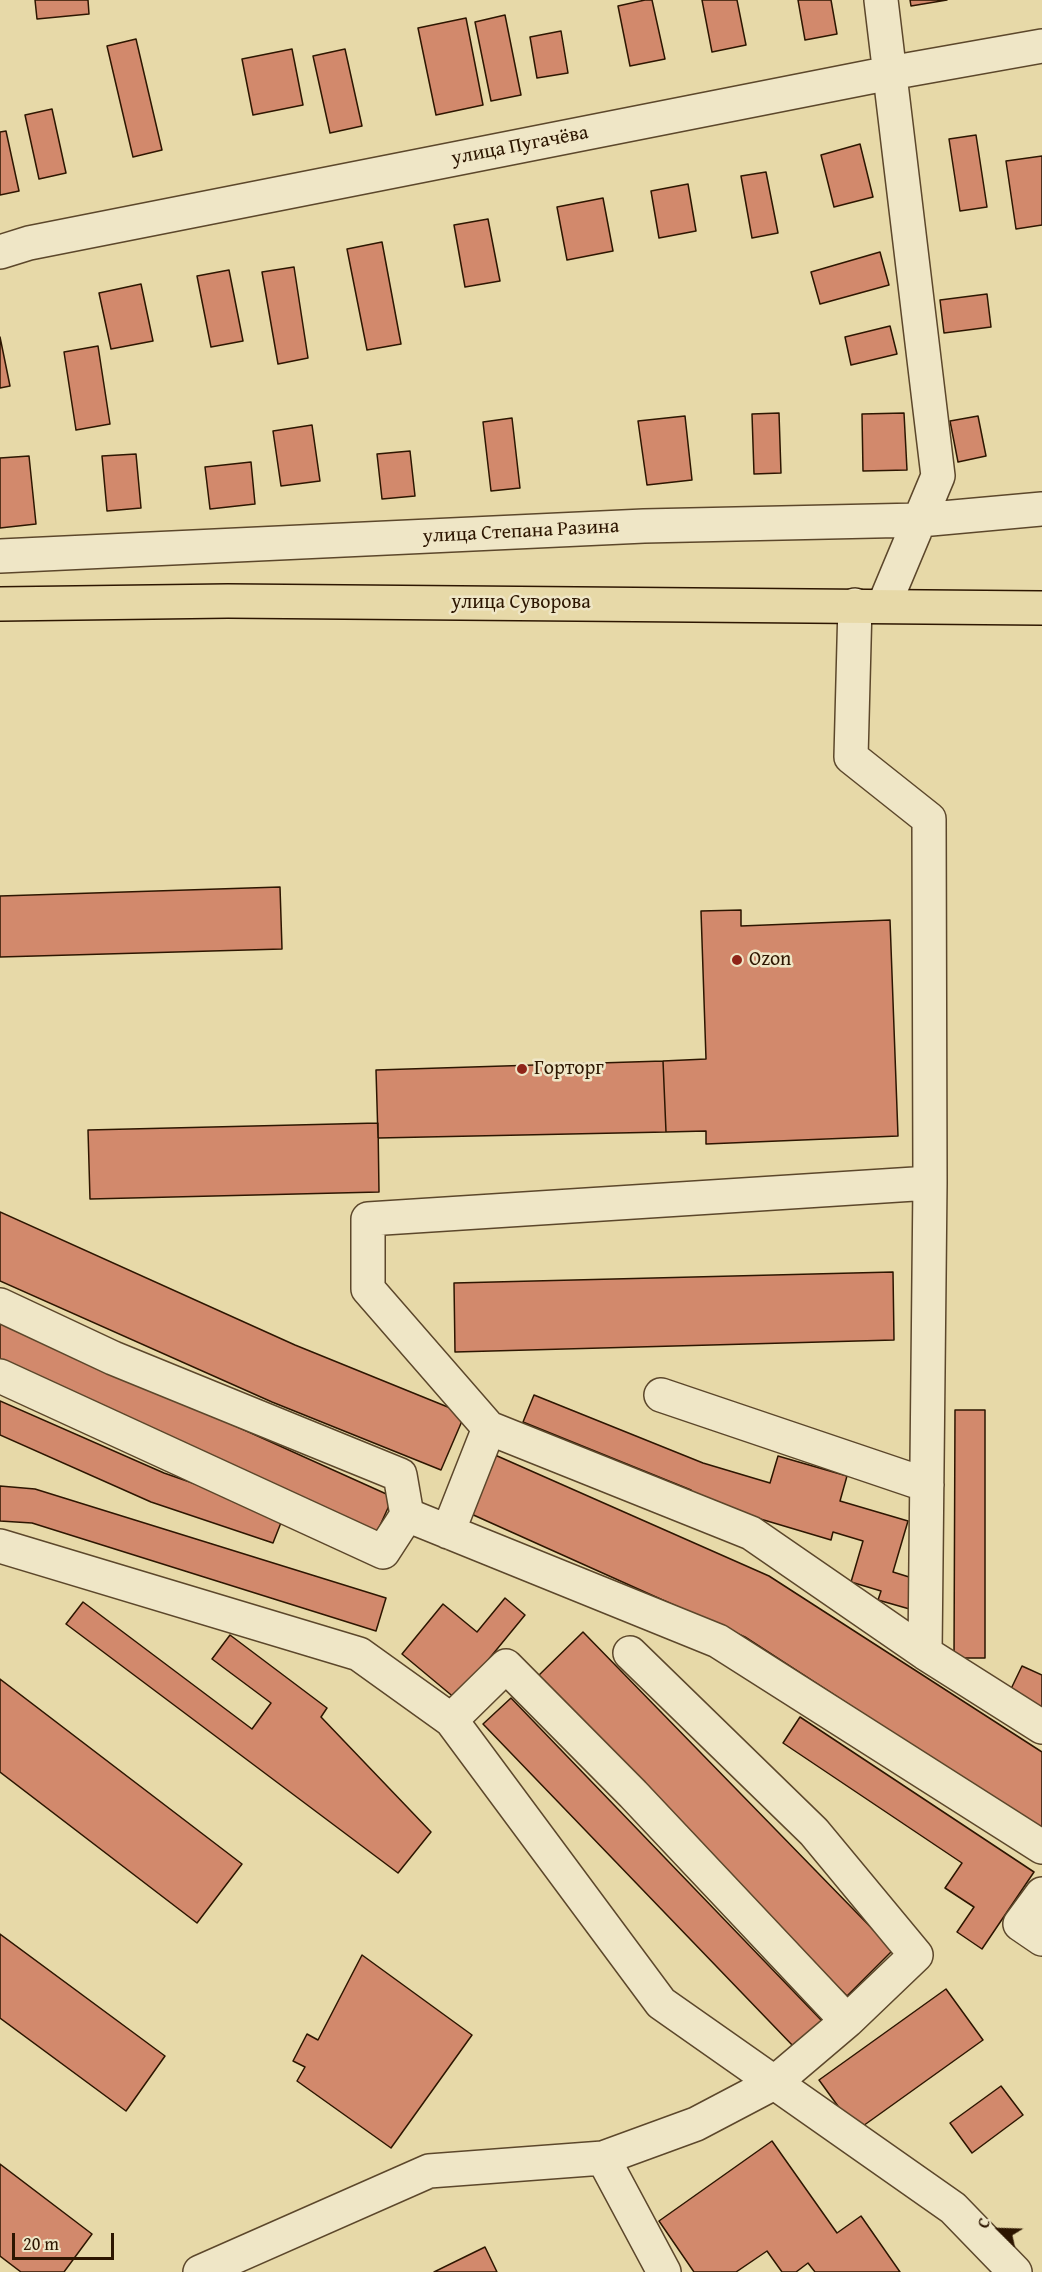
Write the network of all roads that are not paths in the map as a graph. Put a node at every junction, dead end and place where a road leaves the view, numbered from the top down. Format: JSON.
{"nodes":[{"id":1,"x":881,"y":0,"type":"edge"},
{"id":2,"x":1042,"y":46,"type":"edge"},
{"id":3,"x":890,"y":73,"type":"junction"},
{"id":4,"x":0,"y":252,"type":"edge"},
{"id":5,"x":1042,"y":509,"type":"edge"},
{"id":6,"x":920,"y":519,"type":"junction"},
{"id":7,"x":0,"y":556,"type":"edge"},
{"id":8,"x":0,"y":603,"type":"edge"},
{"id":9,"x":869,"y":605,"type":"junction"},
{"id":10,"x":1042,"y":608,"type":"edge"},
{"id":11,"x":930,"y":1183,"type":"junction"},
{"id":12,"x":0,"y":1305,"type":"edge"},
{"id":13,"x":0,"y":1376,"type":"edge"},
{"id":14,"x":661,"y":1395,"type":"dead end"},
{"id":15,"x":489,"y":1428,"type":"junction"},
{"id":16,"x":927,"y":1485,"type":"junction"},
{"id":17,"x":407,"y":1515,"type":"junction"},
{"id":18,"x":448,"y":1532,"type":"junction"},
{"id":19,"x":0,"y":1546,"type":"edge"},
{"id":20,"x":630,"y":1653,"type":"dead end"},
{"id":21,"x":925,"y":1653,"type":"junction"},
{"id":22,"x":451,"y":1720,"type":"junction"},
{"id":23,"x":1042,"y":1727,"type":"edge"},
{"id":24,"x":1042,"y":1847,"type":"edge"},
{"id":25,"x":1042,"y":1894,"type":"edge"},
{"id":26,"x":1042,"y":1939,"type":"edge"},
{"id":27,"x":847,"y":2021,"type":"junction"},
{"id":28,"x":774,"y":2083,"type":"junction"},
{"id":29,"x":603,"y":2158,"type":"junction"},
{"id":30,"x":200,"y":2272,"type":"edge"},
{"id":31,"x":664,"y":2272,"type":"edge"},
{"id":32,"x":1015,"y":2272,"type":"edge"}],
"edges":[{"from":1,"to":3,"type":"street"},
{"from":2,"to":3,"type":"street","name":"улица Пугачёва"},
{"from":3,"to":4,"type":"street","name":"улица Пугачёва"},
{"from":3,"to":6,"type":"street"},
{"from":5,"to":6,"type":"street","name":"улица Степана Разина"},
{"from":6,"to":7,"type":"street","name":"улица Степана Разина"},
{"from":6,"to":9,"type":"street"},
{"from":8,"to":9,"type":"main road","name":"улица Суворова"},
{"from":9,"to":10,"type":"main road","name":"улица Суворова"},
{"from":9,"to":11,"type":"street"},
{"from":11,"to":15,"type":"street"},
{"from":11,"to":16,"type":"street"},
{"from":12,"to":17,"type":"street"},
{"from":13,"to":17,"type":"street"},
{"from":14,"to":16,"type":"street"},
{"from":15,"to":18,"type":"street"},
{"from":15,"to":21,"type":"street"},
{"from":16,"to":21,"type":"street"},
{"from":17,"to":18,"type":"street"},
{"from":18,"to":24,"type":"street"},
{"from":19,"to":22,"type":"street"},
{"from":20,"to":27,"type":"street"},
{"from":21,"to":23,"type":"street"},
{"from":22,"to":27,"type":"street"},
{"from":22,"to":28,"type":"street"},
{"from":25,"to":26,"type":"street"},
{"from":27,"to":28,"type":"street"},
{"from":28,"to":29,"type":"street"},
{"from":28,"to":32,"type":"street"},
{"from":29,"to":30,"type":"street"},
{"from":29,"to":31,"type":"street"}]}
